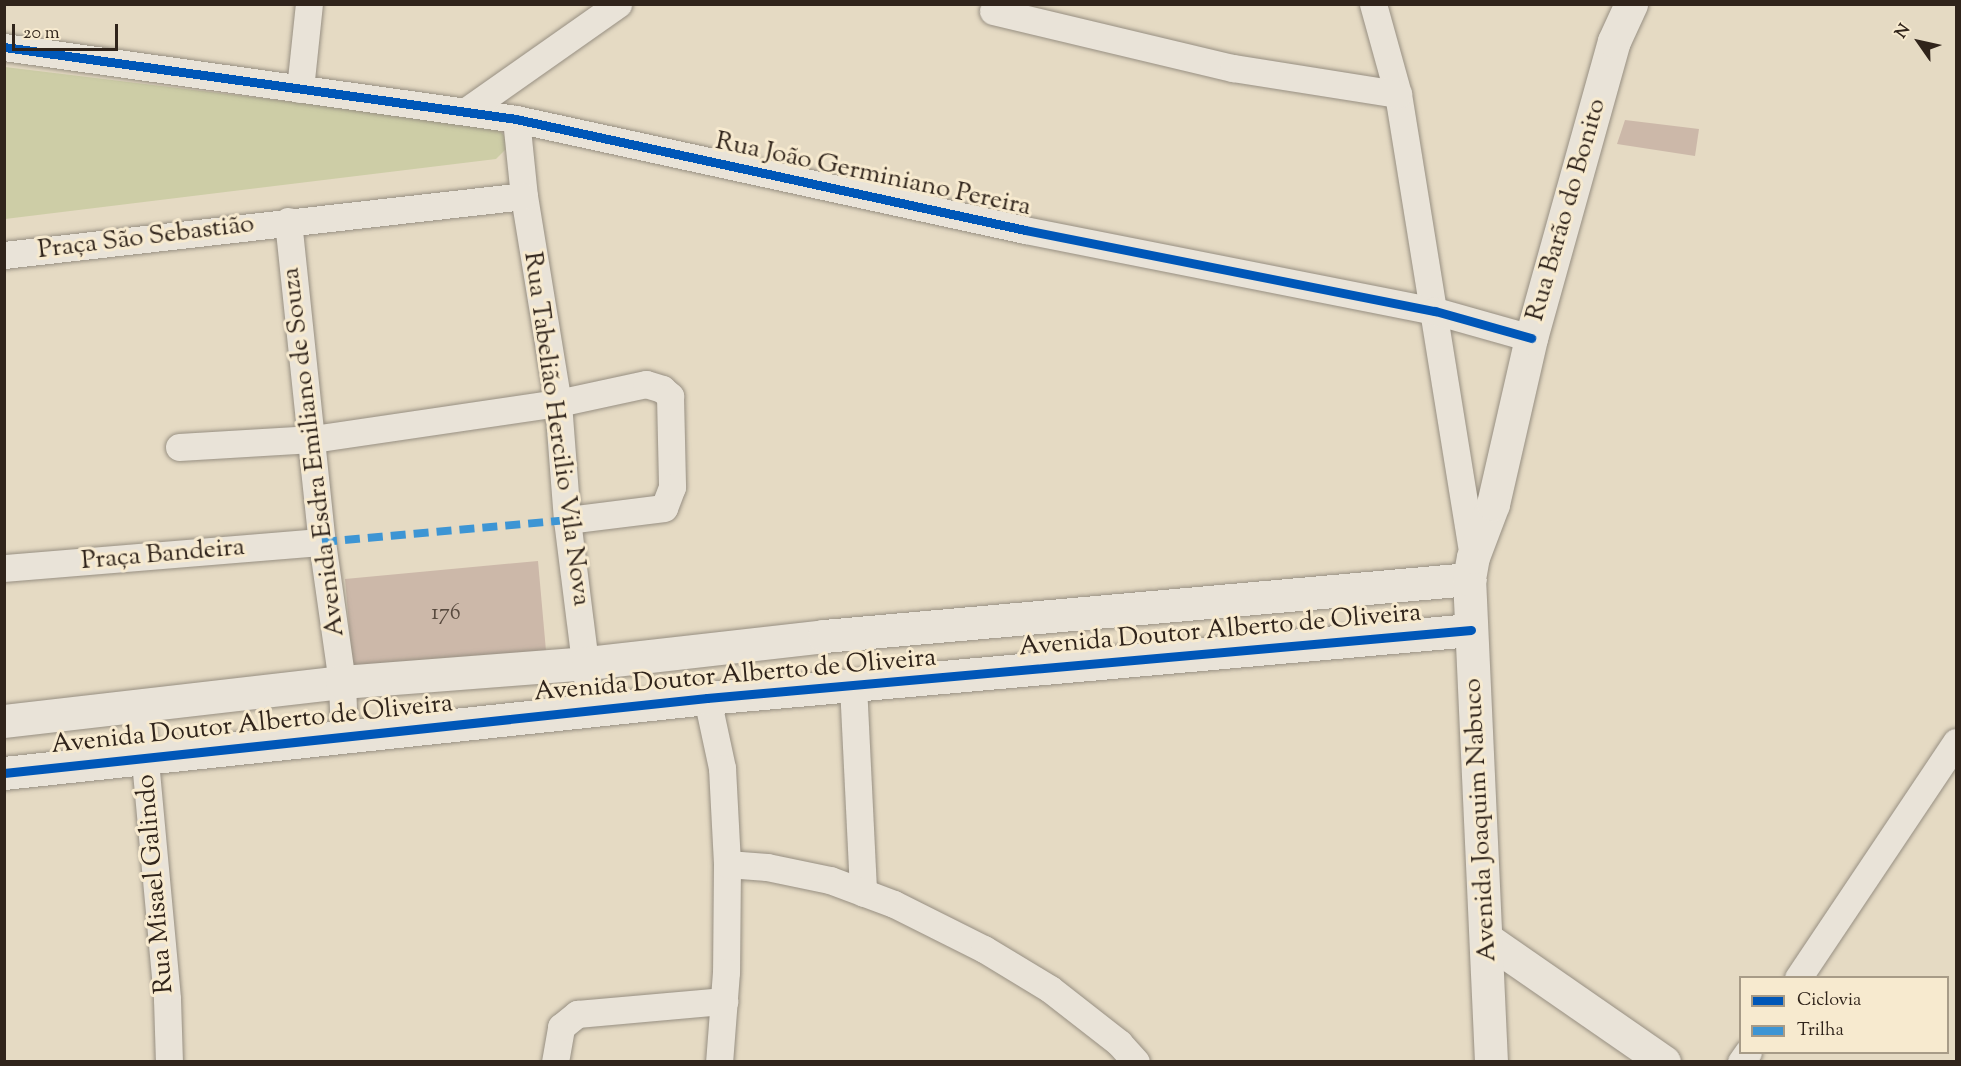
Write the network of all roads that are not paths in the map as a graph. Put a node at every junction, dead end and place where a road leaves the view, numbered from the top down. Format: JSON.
{"nodes":[{"id":1,"x":309,"y":4,"type":"edge"},
{"id":2,"x":618,"y":4,"type":"edge"},
{"id":3,"x":1373,"y":4,"type":"edge"},
{"id":4,"x":1631,"y":4,"type":"edge"},
{"id":5,"x":993,"y":11,"type":"dead end"},
{"id":6,"x":4,"y":47,"type":"edge"},
{"id":7,"x":300,"y":89,"type":"junction"},
{"id":8,"x":1398,"y":94,"type":"junction"},
{"id":9,"x":466,"y":111,"type":"junction"},
{"id":10,"x":516,"y":119,"type":"junction"},
{"id":11,"x":524,"y":196,"type":"junction"},
{"id":12,"x":288,"y":221,"type":"junction"},
{"id":13,"x":4,"y":255,"type":"edge"},
{"id":14,"x":1435,"y":311,"type":"junction"},
{"id":15,"x":1532,"y":338,"type":"junction"},
{"id":16,"x":558,"y":403,"type":"junction"},
{"id":17,"x":313,"y":439,"type":"junction"},
{"id":18,"x":179,"y":447,"type":"dead end"},
{"id":19,"x":567,"y":520,"type":"junction"},
{"id":20,"x":322,"y":542,"type":"junction"},
{"id":21,"x":4,"y":568,"type":"edge"},
{"id":22,"x":1471,"y":568,"type":"junction"},
{"id":23,"x":1471,"y":630,"type":"junction"},
{"id":24,"x":878,"y":631,"type":"junction"},
{"id":25,"x":588,"y":663,"type":"junction"},
{"id":26,"x":342,"y":682,"type":"junction"},
{"id":27,"x":867,"y":684,"type":"junction"},
{"id":28,"x":708,"y":698,"type":"junction"},
{"id":29,"x":140,"y":706,"type":"junction"},
{"id":30,"x":591,"y":710,"type":"junction"},
{"id":31,"x":4,"y":721,"type":"edge"},
{"id":32,"x":344,"y":736,"type":"junction"},
{"id":33,"x":1956,"y":742,"type":"edge"},
{"id":34,"x":144,"y":758,"type":"junction"},
{"id":35,"x":4,"y":773,"type":"edge"},
{"id":36,"x":727,"y":864,"type":"junction"},
{"id":37,"x":863,"y":893,"type":"junction"},
{"id":38,"x":1488,"y":940,"type":"junction"},
{"id":39,"x":1799,"y":976,"type":"edge"},
{"id":40,"x":724,"y":1000,"type":"junction"},
{"id":41,"x":169,"y":1062,"type":"edge"},
{"id":42,"x":555,"y":1062,"type":"edge"},
{"id":43,"x":719,"y":1062,"type":"edge"},
{"id":44,"x":1136,"y":1062,"type":"edge"},
{"id":45,"x":1491,"y":1062,"type":"edge"},
{"id":46,"x":1664,"y":1062,"type":"edge"}],
"edges":[{"from":1,"to":7,"type":"street"},
{"from":2,"to":9,"type":"street"},
{"from":3,"to":8,"type":"street"},
{"from":4,"to":15,"type":"street","name":"Rua Barão do Bonito"},
{"from":5,"to":8,"type":"street"},
{"from":6,"to":7,"type":"street","name":"Rua João Germiniano Pereira"},
{"from":7,"to":9,"type":"street","name":"Rua João Germiniano Pereira"},
{"from":8,"to":14,"type":"street"},
{"from":9,"to":10,"type":"street","name":"Rua João Germiniano Pereira"},
{"from":10,"to":11,"type":"street","name":"Rua Tabelião Hercilio Vila Nova"},
{"from":10,"to":14,"type":"street","name":"Rua João Germiniano Pereira"},
{"from":11,"to":12,"type":"street","name":"Praça São Sebastião"},
{"from":11,"to":16,"type":"street","name":"Rua Tabelião Hercilio Vila Nova"},
{"from":12,"to":13,"type":"street","name":"Praça São Sebastião"},
{"from":12,"to":17,"type":"street","name":"Avenida Esdra Emiliano de Souza"},
{"from":14,"to":15,"type":"street","name":"Rua João Germiniano Pereira"},
{"from":14,"to":22,"type":"street"},
{"from":15,"to":22,"type":"street","name":"Rua Barão do Bonito"},
{"from":16,"to":17,"type":"street"},
{"from":16,"to":19,"type":"street","name":"Rua Tabelião Hercilio Vila Nova"},
{"from":16,"to":19,"type":"street"},
{"from":17,"to":18,"type":"street"},
{"from":17,"to":20,"type":"street","name":"Avenida Esdra Emiliano de Souza"},
{"from":19,"to":25,"type":"street","name":"Rua Tabelião Hercilio Vila Nova"},
{"from":20,"to":21,"type":"street","name":"Praça Bandeira"},
{"from":20,"to":26,"type":"street","name":"Avenida Esdra Emiliano de Souza"},
{"from":22,"to":23,"type":"street","name":"Avenida Joaquim Nabuco"},
{"from":22,"to":24,"type":"street","name":"Avenida Doutor Alberto de Oliveira"},
{"from":23,"to":27,"type":"street","name":"Avenida Doutor Alberto de Oliveira"},
{"from":23,"to":38,"type":"street","name":"Avenida Joaquim Nabuco"},
{"from":24,"to":25,"type":"street","name":"Avenida Doutor Alberto de Oliveira"},
{"from":24,"to":27,"type":"street"},
{"from":25,"to":26,"type":"street","name":"Avenida Doutor Alberto de Oliveira"},
{"from":25,"to":30,"type":"street","name":"Rua Tabelião Hercilio Vila Nova"},
{"from":26,"to":29,"type":"street","name":"Avenida Doutor Alberto de Oliveira"},
{"from":26,"to":32,"type":"street","name":"Avenida Esdra Emiliano de Souza"},
{"from":27,"to":28,"type":"street","name":"Avenida Doutor Alberto de Oliveira"},
{"from":27,"to":37,"type":"street"},
{"from":28,"to":30,"type":"street","name":"Avenida Doutor Alberto de Oliveira"},
{"from":28,"to":36,"type":"street"},
{"from":29,"to":31,"type":"street","name":"Avenida Doutor Alberto de Oliveira"},
{"from":29,"to":34,"type":"street","name":"Rua Misael Galindo"},
{"from":30,"to":32,"type":"street","name":"Avenida Doutor Alberto de Oliveira"},
{"from":32,"to":34,"type":"street","name":"Avenida Doutor Alberto de Oliveira"},
{"from":33,"to":39,"type":"street"},
{"from":34,"to":35,"type":"street","name":"Avenida Doutor Alberto de Oliveira"},
{"from":34,"to":41,"type":"street","name":"Rua Misael Galindo"},
{"from":36,"to":37,"type":"street"},
{"from":36,"to":40,"type":"street"},
{"from":37,"to":44,"type":"street"},
{"from":38,"to":45,"type":"street","name":"Avenida Joaquim Nabuco"},
{"from":38,"to":46,"type":"street"},
{"from":40,"to":42,"type":"street"},
{"from":40,"to":43,"type":"street"}]}
